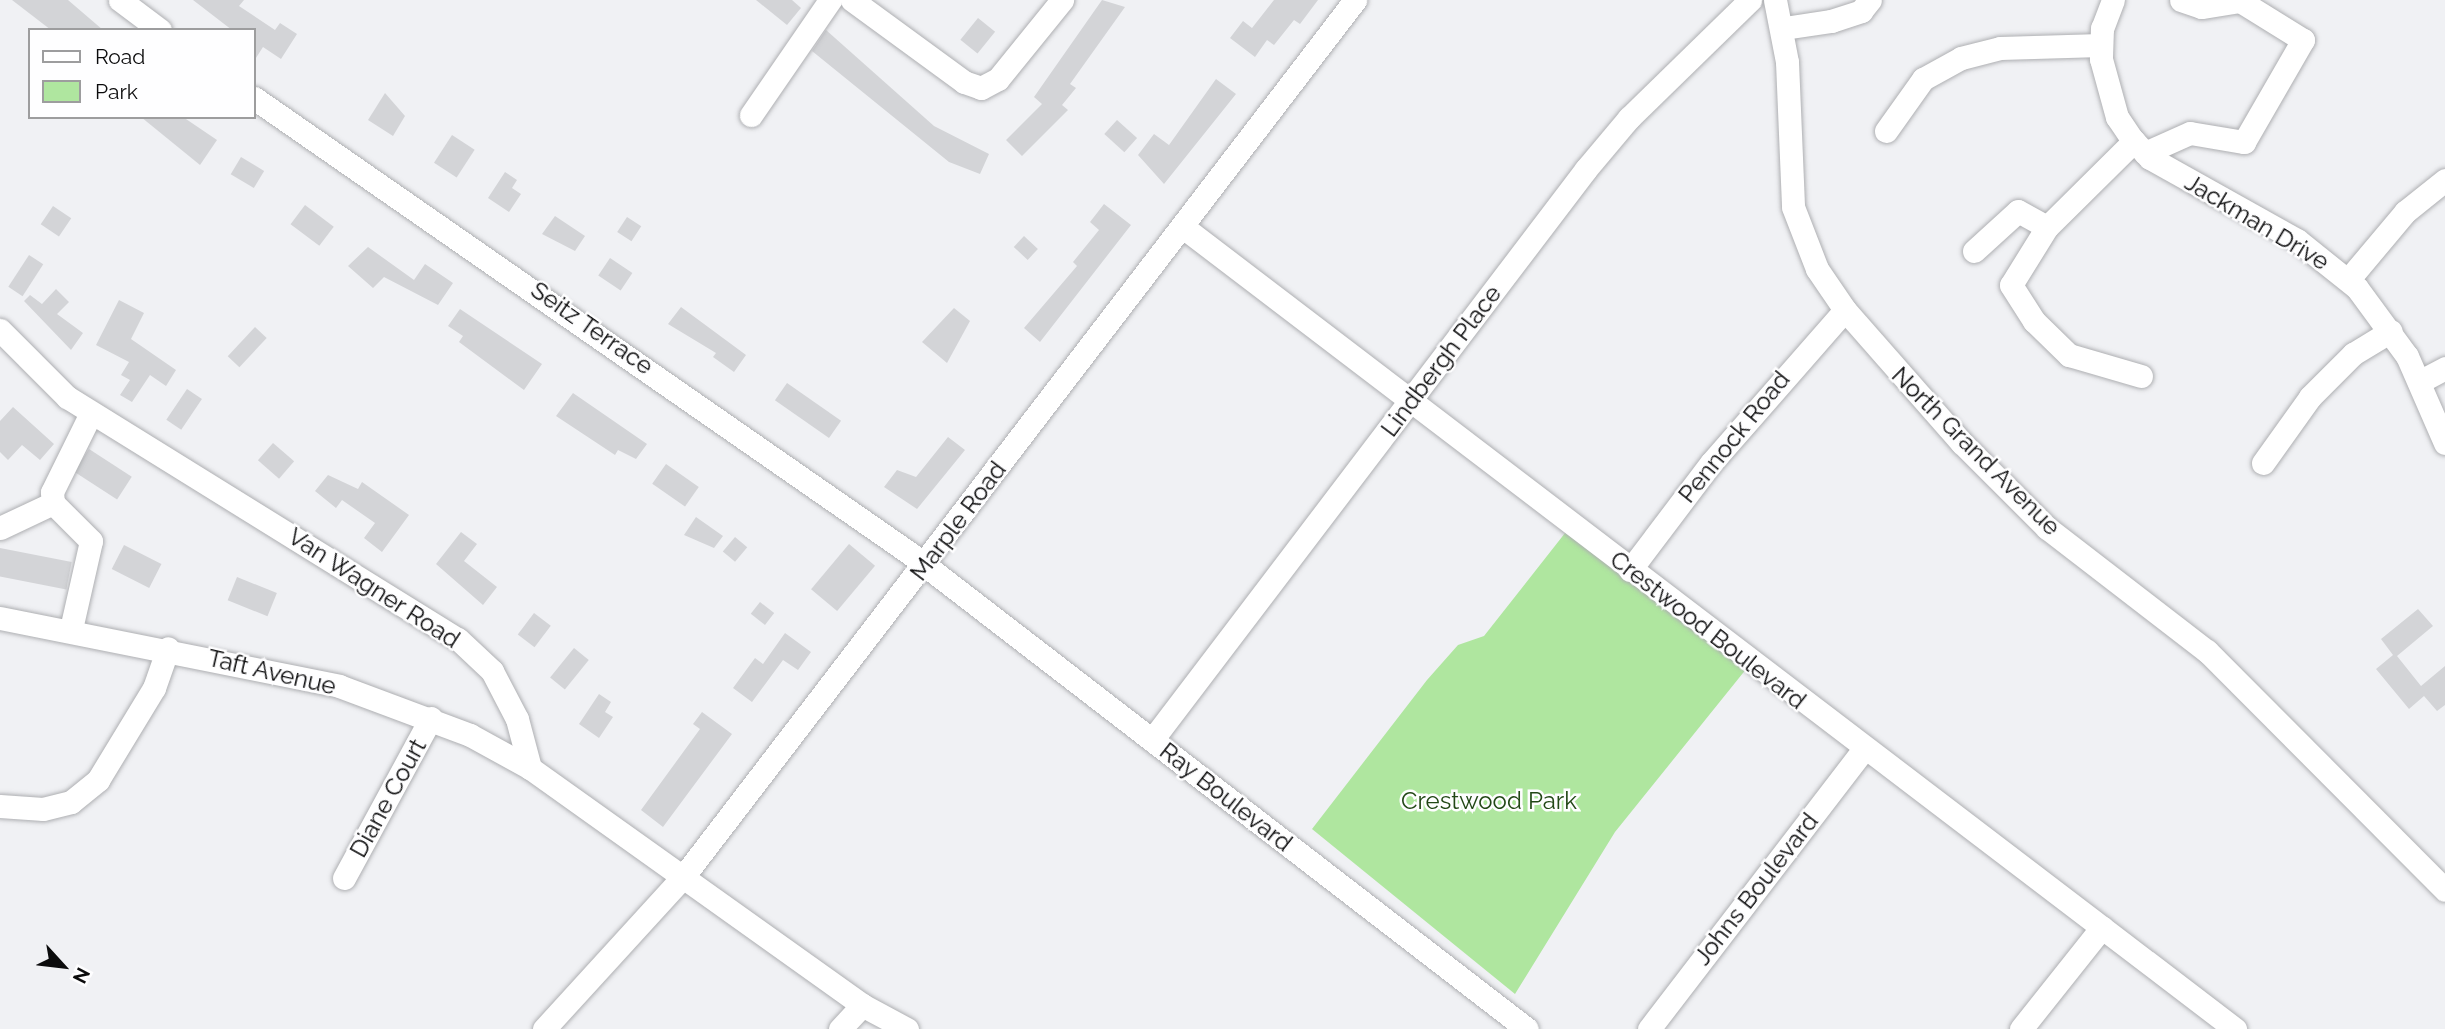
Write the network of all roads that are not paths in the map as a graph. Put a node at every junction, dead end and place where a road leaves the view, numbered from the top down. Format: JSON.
{"nodes":[{"id":1,"x":120,"y":0,"type":"edge"},
{"id":2,"x":830,"y":0,"type":"edge"},
{"id":3,"x":852,"y":0,"type":"edge"},
{"id":4,"x":1062,"y":0,"type":"edge"},
{"id":5,"x":1355,"y":0,"type":"edge"},
{"id":6,"x":1750,"y":0,"type":"edge"},
{"id":7,"x":1774,"y":0,"type":"edge"},
{"id":8,"x":1870,"y":0,"type":"edge"},
{"id":9,"x":2113,"y":0,"type":"edge"},
{"id":10,"x":2181,"y":0,"type":"edge"},
{"id":11,"x":157,"y":28,"type":"edge"},
{"id":12,"x":1784,"y":28,"type":"junction"},
{"id":13,"x":2101,"y":45,"type":"junction"},
{"id":14,"x":256,"y":99,"type":"edge"},
{"id":15,"x":751,"y":115,"type":"dead end"},
{"id":16,"x":1886,"y":131,"type":"dead end"},
{"id":17,"x":2140,"y":147,"type":"junction"},
{"id":18,"x":2445,"y":180,"type":"edge"},
{"id":19,"x":1183,"y":227,"type":"junction"},
{"id":20,"x":2047,"y":227,"type":"junction"},
{"id":21,"x":1974,"y":251,"type":"dead end"},
{"id":22,"x":2348,"y":280,"type":"junction"},
{"id":23,"x":1845,"y":310,"type":"junction"},
{"id":24,"x":0,"y":330,"type":"edge"},
{"id":25,"x":2391,"y":331,"type":"junction"},
{"id":26,"x":2445,"y":368,"type":"edge"},
{"id":27,"x":2141,"y":376,"type":"dead end"},
{"id":28,"x":2419,"y":382,"type":"junction"},
{"id":29,"x":1410,"y":401,"type":"junction"},
{"id":30,"x":91,"y":412,"type":"junction"},
{"id":31,"x":2445,"y":443,"type":"edge"},
{"id":32,"x":2263,"y":463,"type":"dead end"},
{"id":33,"x":53,"y":503,"type":"junction"},
{"id":34,"x":0,"y":528,"type":"edge"},
{"id":35,"x":925,"y":564,"type":"junction"},
{"id":36,"x":1630,"y":570,"type":"junction"},
{"id":37,"x":0,"y":618,"type":"edge"},
{"id":38,"x":71,"y":629,"type":"junction"},
{"id":39,"x":168,"y":649,"type":"junction"},
{"id":40,"x":432,"y":718,"type":"junction"},
{"id":41,"x":1152,"y":740,"type":"junction"},
{"id":42,"x":1864,"y":750,"type":"junction"},
{"id":43,"x":530,"y":768,"type":"junction"},
{"id":44,"x":0,"y":806,"type":"edge"},
{"id":45,"x":683,"y":877,"type":"junction"},
{"id":46,"x":344,"y":878,"type":"dead end"},
{"id":47,"x":2445,"y":890,"type":"edge"},
{"id":48,"x":2102,"y":928,"type":"junction"},
{"id":49,"x":862,"y":1005,"type":"junction"},
{"id":50,"x":544,"y":1029,"type":"edge"},
{"id":51,"x":840,"y":1029,"type":"edge"},
{"id":52,"x":907,"y":1029,"type":"edge"},
{"id":53,"x":1527,"y":1029,"type":"edge"},
{"id":54,"x":1649,"y":1029,"type":"edge"},
{"id":55,"x":2021,"y":1029,"type":"edge"},
{"id":56,"x":2235,"y":1029,"type":"edge"}],
"edges":[{"from":1,"to":11,"type":"street"},
{"from":2,"to":15,"type":"street"},
{"from":3,"to":4,"type":"street"},
{"from":5,"to":19,"type":"street","name":"Marple Road"},
{"from":6,"to":29,"type":"street","name":"Lindbergh Place"},
{"from":7,"to":12,"type":"street","name":"North Grand Avenue"},
{"from":8,"to":12,"type":"street"},
{"from":9,"to":13,"type":"street"},
{"from":10,"to":17,"type":"street"},
{"from":12,"to":23,"type":"street","name":"North Grand Avenue"},
{"from":13,"to":16,"type":"street"},
{"from":13,"to":17,"type":"street"},
{"from":14,"to":35,"type":"street","name":"Seitz Terrace"},
{"from":17,"to":20,"type":"street"},
{"from":17,"to":22,"type":"street","name":"Jackman Drive"},
{"from":18,"to":22,"type":"street"},
{"from":19,"to":29,"type":"street","name":"Crestwood Boulevard"},
{"from":19,"to":35,"type":"street","name":"Marple Road"},
{"from":20,"to":21,"type":"street"},
{"from":20,"to":27,"type":"street"},
{"from":22,"to":25,"type":"street","name":"Jackman Drive"},
{"from":23,"to":36,"type":"street","name":"Pennock Road"},
{"from":23,"to":47,"type":"street","name":"North Grand Avenue"},
{"from":24,"to":30,"type":"street","name":"Van Wagner Road"},
{"from":25,"to":28,"type":"street","name":"Jackman Drive"},
{"from":25,"to":32,"type":"street"},
{"from":26,"to":28,"type":"street"},
{"from":28,"to":31,"type":"street","name":"Jackman Drive"},
{"from":29,"to":36,"type":"street","name":"Crestwood Boulevard"},
{"from":29,"to":41,"type":"street","name":"Lindbergh Place"},
{"from":30,"to":33,"type":"street"},
{"from":30,"to":43,"type":"street","name":"Van Wagner Road"},
{"from":33,"to":34,"type":"street"},
{"from":33,"to":38,"type":"street"},
{"from":35,"to":41,"type":"street","name":"Ray Boulevard"},
{"from":35,"to":45,"type":"street","name":"Marple Road"},
{"from":36,"to":42,"type":"street","name":"Crestwood Boulevard"},
{"from":37,"to":38,"type":"street","name":"Taft Avenue"},
{"from":38,"to":39,"type":"street","name":"Taft Avenue"},
{"from":39,"to":40,"type":"street","name":"Taft Avenue"},
{"from":39,"to":44,"type":"street"},
{"from":40,"to":43,"type":"street","name":"Taft Avenue"},
{"from":40,"to":46,"type":"street","name":"Diane Court"},
{"from":41,"to":53,"type":"street","name":"Ray Boulevard"},
{"from":42,"to":48,"type":"street","name":"Crestwood Boulevard"},
{"from":42,"to":54,"type":"street","name":"Johns Boulevard"},
{"from":43,"to":45,"type":"street"},
{"from":45,"to":49,"type":"street"},
{"from":45,"to":50,"type":"street","name":"Marple Road"},
{"from":48,"to":55,"type":"street"},
{"from":48,"to":56,"type":"street","name":"Crestwood Boulevard"},
{"from":49,"to":51,"type":"street"},
{"from":49,"to":52,"type":"street"}]}
